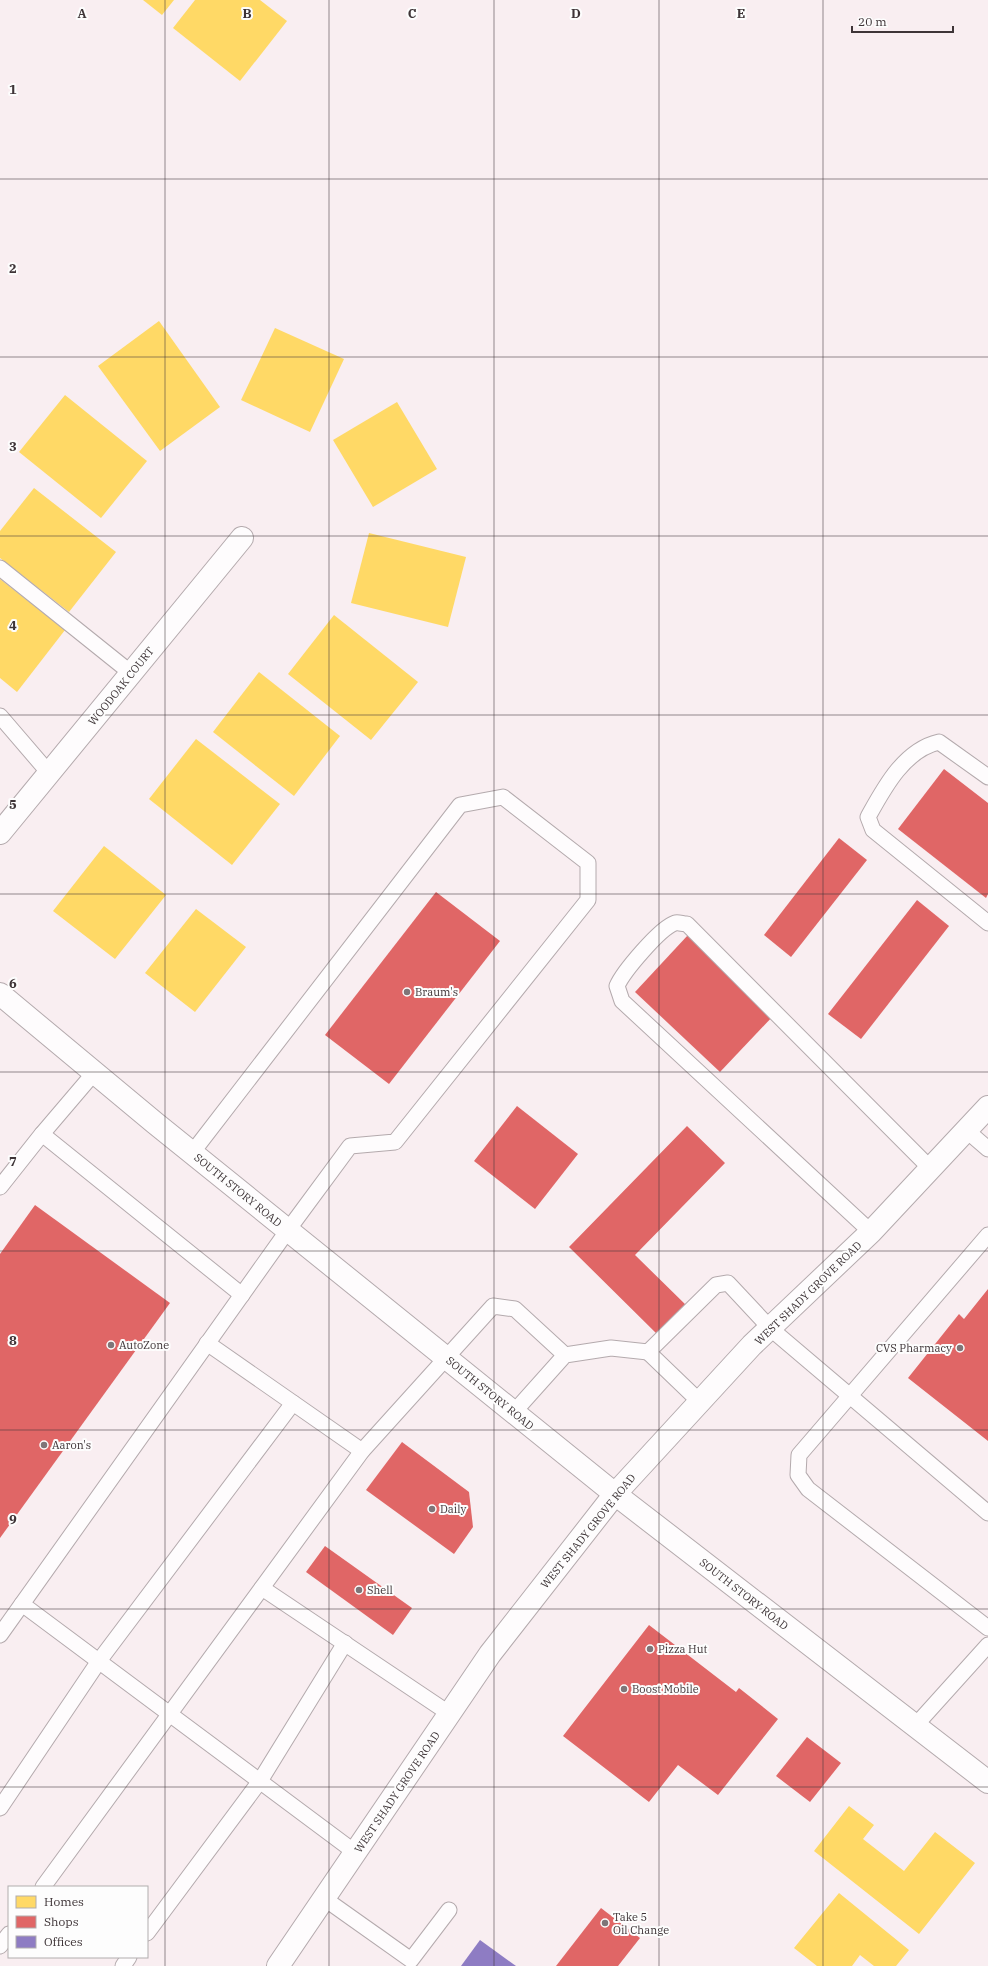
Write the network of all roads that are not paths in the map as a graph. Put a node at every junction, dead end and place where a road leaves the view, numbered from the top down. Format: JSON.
{"nodes":[{"id":1,"x":242,"y":538,"type":"dead end"},
{"id":2,"x":0,"y":568,"type":"edge"},
{"id":3,"x":131,"y":673,"type":"junction"},
{"id":4,"x":0,"y":716,"type":"edge"},
{"id":5,"x":49,"y":773,"type":"junction"},
{"id":6,"x":988,"y":777,"type":"edge"},
{"id":7,"x":0,"y":833,"type":"edge"},
{"id":8,"x":988,"y":923,"type":"edge"},
{"id":9,"x":0,"y":994,"type":"edge"},
{"id":10,"x":94,"y":1073,"type":"junction"},
{"id":11,"x":988,"y":1107,"type":"edge"},
{"id":12,"x":966,"y":1130,"type":"junction"},
{"id":13,"x":42,"y":1134,"type":"junction"},
{"id":14,"x":988,"y":1150,"type":"edge"},
{"id":15,"x":192,"y":1153,"type":"junction"},
{"id":16,"x":930,"y":1168,"type":"junction"},
{"id":17,"x":0,"y":1187,"type":"edge"},
{"id":18,"x":288,"y":1230,"type":"junction"},
{"id":19,"x":871,"y":1232,"type":"junction"},
{"id":20,"x":988,"y":1235,"type":"edge"},
{"id":21,"x":242,"y":1295,"type":"junction"},
{"id":22,"x":770,"y":1329,"type":"junction"},
{"id":23,"x":207,"y":1343,"type":"junction"},
{"id":24,"x":648,"y":1352,"type":"junction"},
{"id":25,"x":565,"y":1356,"type":"junction"},
{"id":26,"x":446,"y":1357,"type":"junction"},
{"id":27,"x":850,"y":1397,"type":"junction"},
{"id":28,"x":700,"y":1402,"type":"junction"},
{"id":29,"x":292,"y":1403,"type":"junction"},
{"id":30,"x":514,"y":1412,"type":"junction"},
{"id":31,"x":362,"y":1451,"type":"junction"},
{"id":32,"x":615,"y":1494,"type":"junction"},
{"id":33,"x":988,"y":1513,"type":"edge"},
{"id":34,"x":262,"y":1588,"type":"junction"},
{"id":35,"x":22,"y":1604,"type":"junction"},
{"id":36,"x":988,"y":1628,"type":"edge"},
{"id":37,"x":0,"y":1635,"type":"edge"},
{"id":38,"x":345,"y":1643,"type":"junction"},
{"id":39,"x":988,"y":1645,"type":"edge"},
{"id":40,"x":99,"y":1661,"type":"junction"},
{"id":41,"x":170,"y":1714,"type":"junction"},
{"id":42,"x":450,"y":1714,"type":"junction"},
{"id":43,"x":916,"y":1726,"type":"junction"},
{"id":44,"x":260,"y":1781,"type":"junction"},
{"id":45,"x":988,"y":1782,"type":"edge"},
{"id":46,"x":0,"y":1808,"type":"edge"},
{"id":47,"x":356,"y":1853,"type":"junction"},
{"id":48,"x":44,"y":1886,"type":"edge"},
{"id":49,"x":324,"y":1899,"type":"junction"},
{"id":50,"x":449,"y":1910,"type":"dead end"},
{"id":51,"x":148,"y":1932,"type":"edge"},
{"id":52,"x":8,"y":1935,"type":"edge"},
{"id":53,"x":0,"y":1946,"type":"edge"},
{"id":54,"x":129,"y":1958,"type":"edge"},
{"id":55,"x":411,"y":1963,"type":"edge"},
{"id":56,"x":123,"y":1966,"type":"edge"},
{"id":57,"x":278,"y":1966,"type":"edge"}],
"edges":[{"from":1,"to":3,"type":"main road","name":"WOODOAK COURT"},
{"from":2,"to":3,"type":"lane"},
{"from":3,"to":5,"type":"main road","name":"WOODOAK COURT"},
{"from":4,"to":5,"type":"lane"},
{"from":5,"to":7,"type":"main road","name":"WOODOAK COURT"},
{"from":6,"to":8,"type":"lane"},
{"from":9,"to":10,"type":"main road","name":"SOUTH STORY ROAD"},
{"from":10,"to":13,"type":"lane"},
{"from":10,"to":15,"type":"main road","name":"SOUTH STORY ROAD"},
{"from":11,"to":12,"type":"main road","name":"WEST SHADY GROVE ROAD"},
{"from":12,"to":14,"type":"lane"},
{"from":12,"to":16,"type":"main road","name":"WEST SHADY GROVE ROAD"},
{"from":13,"to":17,"type":"lane"},
{"from":13,"to":21,"type":"lane"},
{"from":15,"to":18,"type":"main road","name":"SOUTH STORY ROAD"},
{"from":15,"to":18,"type":"lane"},
{"from":16,"to":19,"type":"main road","name":"WEST SHADY GROVE ROAD"},
{"from":16,"to":19,"type":"lane"},
{"from":18,"to":21,"type":"lane"},
{"from":18,"to":26,"type":"main road","name":"SOUTH STORY ROAD"},
{"from":19,"to":22,"type":"main road","name":"WEST SHADY GROVE ROAD"},
{"from":20,"to":27,"type":"lane"},
{"from":21,"to":23,"type":"lane"},
{"from":22,"to":24,"type":"lane"},
{"from":22,"to":27,"type":"lane"},
{"from":22,"to":28,"type":"main road","name":"WEST SHADY GROVE ROAD"},
{"from":23,"to":29,"type":"lane"},
{"from":23,"to":35,"type":"lane"},
{"from":24,"to":25,"type":"lane"},
{"from":24,"to":28,"type":"lane"},
{"from":25,"to":26,"type":"lane"},
{"from":25,"to":30,"type":"lane"},
{"from":26,"to":30,"type":"main road","name":"SOUTH STORY ROAD"},
{"from":26,"to":31,"type":"lane"},
{"from":27,"to":33,"type":"lane"},
{"from":27,"to":36,"type":"lane"},
{"from":28,"to":32,"type":"main road","name":"WEST SHADY GROVE ROAD"},
{"from":29,"to":31,"type":"lane"},
{"from":29,"to":40,"type":"lane"},
{"from":30,"to":32,"type":"main road","name":"SOUTH STORY ROAD"},
{"from":31,"to":34,"type":"lane"},
{"from":32,"to":42,"type":"main road","name":"WEST SHADY GROVE ROAD"},
{"from":32,"to":43,"type":"main road","name":"SOUTH STORY ROAD"},
{"from":34,"to":38,"type":"lane"},
{"from":34,"to":41,"type":"lane"},
{"from":35,"to":37,"type":"lane"},
{"from":35,"to":40,"type":"lane"},
{"from":38,"to":42,"type":"lane"},
{"from":38,"to":44,"type":"lane"},
{"from":39,"to":43,"type":"lane"},
{"from":40,"to":41,"type":"lane"},
{"from":40,"to":46,"type":"lane"},
{"from":41,"to":44,"type":"lane"},
{"from":41,"to":48,"type":"lane"},
{"from":42,"to":47,"type":"main road","name":"WEST SHADY GROVE ROAD"},
{"from":43,"to":45,"type":"main road","name":"SOUTH STORY ROAD"},
{"from":44,"to":47,"type":"lane"},
{"from":44,"to":51,"type":"lane"},
{"from":47,"to":49,"type":"main road","name":"WEST SHADY GROVE ROAD"},
{"from":49,"to":55,"type":"lane"},
{"from":49,"to":57,"type":"main road","name":"WEST SHADY GROVE ROAD"},
{"from":50,"to":55,"type":"lane"},
{"from":52,"to":53,"type":"lane"},
{"from":54,"to":56,"type":"lane"}]}
